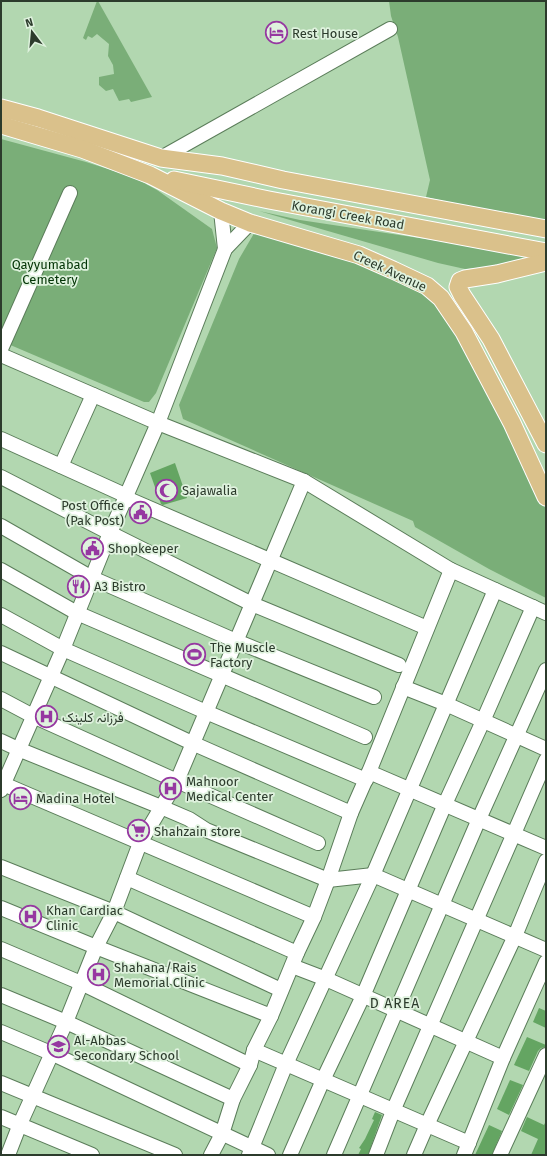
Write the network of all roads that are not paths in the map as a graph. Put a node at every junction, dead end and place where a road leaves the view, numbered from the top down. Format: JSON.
{"nodes":[{"id":1,"x":390,"y":29,"type":"dead end"},
{"id":2,"x":1,"y":112,"type":"edge"},
{"id":3,"x":161,"y":158,"type":"junction"},
{"id":4,"x":150,"y":175,"type":"junction"},
{"id":5,"x":70,"y":193,"type":"dead end"},
{"id":6,"x":221,"y":211,"type":"junction"},
{"id":7,"x":250,"y":223,"type":"junction"},
{"id":8,"x":546,"y":229,"type":"edge"},
{"id":9,"x":225,"y":249,"type":"junction"},
{"id":10,"x":546,"y":252,"type":"edge"},
{"id":11,"x":546,"y":262,"type":"edge"},
{"id":12,"x":1,"y":349,"type":"edge"},
{"id":13,"x":1,"y":355,"type":"edge"},
{"id":14,"x":93,"y":395,"type":"junction"},
{"id":15,"x":158,"y":422,"type":"junction"},
{"id":16,"x":1,"y":439,"type":"edge"},
{"id":17,"x":546,"y":444,"type":"edge"},
{"id":18,"x":61,"y":466,"type":"junction"},
{"id":19,"x":1,"y":477,"type":"edge"},
{"id":20,"x":304,"y":481,"type":"junction"},
{"id":21,"x":126,"y":497,"type":"junction"},
{"id":22,"x":546,"y":497,"type":"edge"},
{"id":23,"x":1,"y":526,"type":"edge"},
{"id":24,"x":110,"y":533,"type":"junction"},
{"id":25,"x":270,"y":561,"type":"junction"},
{"id":26,"x":1,"y":570,"type":"edge"},
{"id":27,"x":451,"y":570,"type":"junction"},
{"id":28,"x":92,"y":578,"type":"junction"},
{"id":29,"x":495,"y":590,"type":"junction"},
{"id":30,"x":252,"y":604,"type":"junction"},
{"id":31,"x":533,"y":607,"type":"junction"},
{"id":32,"x":77,"y":613,"type":"junction"},
{"id":33,"x":546,"y":613,"type":"edge"},
{"id":34,"x":1,"y":615,"type":"edge"},
{"id":35,"x":427,"y":628,"type":"junction"},
{"id":36,"x":236,"y":641,"type":"junction"},
{"id":37,"x":63,"y":649,"type":"junction"},
{"id":38,"x":1,"y":653,"type":"edge"},
{"id":39,"x":399,"y":665,"type":"dead end"},
{"id":40,"x":546,"y":670,"type":"edge"},
{"id":41,"x":222,"y":675,"type":"junction"},
{"id":42,"x":50,"y":676,"type":"junction"},
{"id":43,"x":404,"y":687,"type":"junction"},
{"id":44,"x":374,"y":697,"type":"dead end"},
{"id":45,"x":1,"y":699,"type":"edge"},
{"id":46,"x":446,"y":704,"type":"junction"},
{"id":47,"x":206,"y":712,"type":"junction"},
{"id":48,"x":33,"y":716,"type":"junction"},
{"id":49,"x":483,"y":721,"type":"junction"},
{"id":50,"x":516,"y":736,"type":"junction"},
{"id":51,"x":365,"y":737,"type":"dead end"},
{"id":52,"x":1,"y":741,"type":"edge"},
{"id":53,"x":192,"y":743,"type":"junction"},
{"id":54,"x":18,"y":749,"type":"junction"},
{"id":55,"x":546,"y":749,"type":"edge"},
{"id":56,"x":546,"y":760,"type":"edge"},
{"id":57,"x":367,"y":776,"type":"junction"},
{"id":58,"x":177,"y":781,"type":"junction"},
{"id":59,"x":2,"y":786,"type":"edge"},
{"id":60,"x":409,"y":788,"type":"junction"},
{"id":61,"x":445,"y":804,"type":"junction"},
{"id":62,"x":161,"y":807,"type":"junction"},
{"id":63,"x":351,"y":813,"type":"junction"},
{"id":64,"x":479,"y":819,"type":"junction"},
{"id":65,"x":514,"y":834,"type":"junction"},
{"id":66,"x":140,"y":843,"type":"junction"},
{"id":67,"x":318,"y":843,"type":"dead end"},
{"id":68,"x":546,"y":848,"type":"edge"},
{"id":69,"x":546,"y":861,"type":"edge"},
{"id":70,"x":1,"y":867,"type":"edge"},
{"id":71,"x":373,"y":875,"type":"junction"},
{"id":72,"x":127,"y":878,"type":"junction"},
{"id":73,"x":328,"y":880,"type":"junction"},
{"id":74,"x":408,"y":890,"type":"junction"},
{"id":75,"x":442,"y":905,"type":"junction"},
{"id":76,"x":1,"y":908,"type":"edge"},
{"id":77,"x":114,"y":912,"type":"junction"},
{"id":78,"x":314,"y":917,"type":"junction"},
{"id":79,"x":476,"y":920,"type":"junction"},
{"id":80,"x":514,"y":936,"type":"junction"},
{"id":81,"x":96,"y":947,"type":"junction"},
{"id":82,"x":1,"y":949,"type":"edge"},
{"id":83,"x":546,"y":950,"type":"edge"},
{"id":84,"x":295,"y":960,"type":"junction"},
{"id":85,"x":546,"y":962,"type":"edge"},
{"id":86,"x":326,"y":979,"type":"junction"},
{"id":87,"x":81,"y":983,"type":"junction"},
{"id":88,"x":281,"y":990,"type":"junction"},
{"id":89,"x":1,"y":995,"type":"edge"},
{"id":90,"x":363,"y":996,"type":"junction"},
{"id":91,"x":396,"y":1011,"type":"junction"},
{"id":92,"x":271,"y":1016,"type":"junction"},
{"id":93,"x":66,"y":1022,"type":"junction"},
{"id":94,"x":431,"y":1026,"type":"junction"},
{"id":95,"x":1,"y":1032,"type":"edge"},
{"id":96,"x":466,"y":1042,"type":"junction"},
{"id":97,"x":254,"y":1050,"type":"junction"},
{"id":98,"x":53,"y":1054,"type":"junction"},
{"id":99,"x":546,"y":1055,"type":"edge"},
{"id":100,"x":503,"y":1058,"type":"junction"},
{"id":101,"x":286,"y":1064,"type":"junction"},
{"id":102,"x":250,"y":1065,"type":"junction"},
{"id":103,"x":323,"y":1080,"type":"junction"},
{"id":104,"x":1,"y":1083,"type":"edge"},
{"id":105,"x":360,"y":1096,"type":"junction"},
{"id":106,"x":33,"y":1097,"type":"junction"},
{"id":107,"x":233,"y":1100,"type":"junction"},
{"id":108,"x":393,"y":1111,"type":"junction"},
{"id":109,"x":1,"y":1117,"type":"edge"},
{"id":110,"x":20,"y":1124,"type":"junction"},
{"id":111,"x":427,"y":1125,"type":"junction"},
{"id":112,"x":222,"y":1134,"type":"junction"},
{"id":113,"x":466,"y":1149,"type":"edge"},
{"id":114,"x":250,"y":1151,"type":"edge"},
{"id":115,"x":1,"y":1152,"type":"edge"},
{"id":116,"x":8,"y":1155,"type":"edge"},
{"id":117,"x":92,"y":1155,"type":"edge"},
{"id":118,"x":175,"y":1155,"type":"edge"},
{"id":119,"x":211,"y":1155,"type":"edge"},
{"id":120,"x":268,"y":1155,"type":"edge"},
{"id":121,"x":290,"y":1155,"type":"edge"},
{"id":122,"x":334,"y":1155,"type":"edge"},
{"id":123,"x":376,"y":1155,"type":"edge"},
{"id":124,"x":414,"y":1155,"type":"edge"},
{"id":125,"x":500,"y":1155,"type":"edge"}],
"edges":[{"from":1,"to":3,"type":"street"},
{"from":2,"to":3,"type":"main road","name":"Korangi Creek Road"},
{"from":2,"to":4,"type":"main road"},
{"from":3,"to":8,"type":"main road","name":"Korangi Creek Road"},
{"from":4,"to":6,"type":"main road","name":"Creek Avenue"},
{"from":4,"to":10,"type":"main road","name":"Korangi Creek Road"},
{"from":5,"to":12,"type":"street"},
{"from":6,"to":7,"type":"main road","name":"Creek Avenue"},
{"from":6,"to":9,"type":"street"},
{"from":7,"to":9,"type":"street"},
{"from":7,"to":22,"type":"main road","name":"Creek Avenue"},
{"from":9,"to":15,"type":"street"},
{"from":11,"to":17,"type":"main road"},
{"from":13,"to":14,"type":"street"},
{"from":14,"to":15,"type":"street"},
{"from":14,"to":18,"type":"street"},
{"from":15,"to":20,"type":"street"},
{"from":15,"to":21,"type":"street"},
{"from":16,"to":18,"type":"street"},
{"from":18,"to":21,"type":"street"},
{"from":19,"to":24,"type":"street"},
{"from":20,"to":25,"type":"street"},
{"from":20,"to":27,"type":"street"},
{"from":21,"to":24,"type":"street"},
{"from":21,"to":25,"type":"street"},
{"from":23,"to":28,"type":"street"},
{"from":24,"to":28,"type":"street"},
{"from":24,"to":30,"type":"street"},
{"from":25,"to":30,"type":"street"},
{"from":25,"to":35,"type":"street"},
{"from":26,"to":32,"type":"street"},
{"from":27,"to":29,"type":"street"},
{"from":27,"to":35,"type":"street"},
{"from":28,"to":32,"type":"street"},
{"from":28,"to":36,"type":"street"},
{"from":29,"to":31,"type":"street"},
{"from":29,"to":46,"type":"street"},
{"from":30,"to":36,"type":"street"},
{"from":30,"to":39,"type":"street"},
{"from":31,"to":33,"type":"street"},
{"from":31,"to":49,"type":"street"},
{"from":32,"to":37,"type":"street"},
{"from":32,"to":41,"type":"street"},
{"from":34,"to":37,"type":"street"},
{"from":35,"to":43,"type":"street"},
{"from":36,"to":41,"type":"street"},
{"from":36,"to":44,"type":"street"},
{"from":37,"to":42,"type":"street"},
{"from":37,"to":47,"type":"street"},
{"from":38,"to":42,"type":"street"},
{"from":40,"to":50,"type":"street"},
{"from":41,"to":47,"type":"street"},
{"from":41,"to":51,"type":"street"},
{"from":42,"to":48,"type":"street"},
{"from":42,"to":53,"type":"street"},
{"from":43,"to":46,"type":"street"},
{"from":43,"to":57,"type":"street"},
{"from":45,"to":48,"type":"street"},
{"from":46,"to":49,"type":"street"},
{"from":46,"to":60,"type":"street"},
{"from":47,"to":53,"type":"street"},
{"from":47,"to":57,"type":"street"},
{"from":48,"to":54,"type":"street"},
{"from":48,"to":58,"type":"street"},
{"from":49,"to":50,"type":"street"},
{"from":49,"to":61,"type":"street"},
{"from":50,"to":55,"type":"street"},
{"from":50,"to":64,"type":"street"},
{"from":52,"to":54,"type":"street"},
{"from":53,"to":58,"type":"street"},
{"from":53,"to":63,"type":"street"},
{"from":54,"to":59,"type":"street"},
{"from":54,"to":62,"type":"street"},
{"from":56,"to":65,"type":"street"},
{"from":57,"to":60,"type":"street"},
{"from":57,"to":63,"type":"street"},
{"from":58,"to":62,"type":"street"},
{"from":58,"to":67,"type":"street"},
{"from":59,"to":66,"type":"street"},
{"from":60,"to":61,"type":"street"},
{"from":60,"to":71,"type":"street"},
{"from":61,"to":64,"type":"street"},
{"from":61,"to":74,"type":"street"},
{"from":62,"to":66,"type":"street"},
{"from":62,"to":73,"type":"street"},
{"from":63,"to":73,"type":"street"},
{"from":64,"to":65,"type":"street"},
{"from":64,"to":75,"type":"street"},
{"from":65,"to":68,"type":"street"},
{"from":65,"to":79,"type":"street"},
{"from":66,"to":72,"type":"street"},
{"from":66,"to":78,"type":"street"},
{"from":69,"to":80,"type":"street"},
{"from":70,"to":77,"type":"street"},
{"from":71,"to":73,"type":"street"},
{"from":71,"to":74,"type":"street"},
{"from":71,"to":86,"type":"street"},
{"from":72,"to":77,"type":"street"},
{"from":72,"to":84,"type":"street"},
{"from":73,"to":78,"type":"street"},
{"from":74,"to":75,"type":"street"},
{"from":74,"to":90,"type":"street"},
{"from":75,"to":79,"type":"street"},
{"from":75,"to":91,"type":"street"},
{"from":76,"to":81,"type":"street"},
{"from":77,"to":81,"type":"street"},
{"from":77,"to":88,"type":"street"},
{"from":78,"to":84,"type":"street"},
{"from":79,"to":80,"type":"street"},
{"from":79,"to":94,"type":"street"},
{"from":80,"to":83,"type":"street"},
{"from":80,"to":96,"type":"street"},
{"from":81,"to":87,"type":"street"},
{"from":81,"to":92,"type":"street"},
{"from":82,"to":87,"type":"street"},
{"from":84,"to":86,"type":"street"},
{"from":84,"to":88,"type":"street"},
{"from":85,"to":100,"type":"street"},
{"from":86,"to":90,"type":"street"},
{"from":86,"to":101,"type":"street"},
{"from":87,"to":93,"type":"street"},
{"from":87,"to":102,"type":"street"},
{"from":88,"to":92,"type":"street"},
{"from":89,"to":93,"type":"street"},
{"from":90,"to":91,"type":"street"},
{"from":90,"to":103,"type":"street"},
{"from":91,"to":94,"type":"street"},
{"from":91,"to":105,"type":"street"},
{"from":92,"to":97,"type":"street"},
{"from":93,"to":98,"type":"street"},
{"from":93,"to":107,"type":"street"},
{"from":94,"to":96,"type":"street"},
{"from":94,"to":108,"type":"street"},
{"from":95,"to":98,"type":"street"},
{"from":96,"to":100,"type":"street"},
{"from":96,"to":111,"type":"street"},
{"from":97,"to":101,"type":"street"},
{"from":97,"to":102,"type":"street"},
{"from":98,"to":106,"type":"street"},
{"from":98,"to":112,"type":"street"},
{"from":99,"to":125,"type":"street"},
{"from":100,"to":113,"type":"street"},
{"from":101,"to":103,"type":"street"},
{"from":101,"to":114,"type":"street"},
{"from":102,"to":107,"type":"street"},
{"from":103,"to":105,"type":"street"},
{"from":103,"to":121,"type":"street"},
{"from":104,"to":106,"type":"street"},
{"from":105,"to":108,"type":"street"},
{"from":105,"to":122,"type":"street"},
{"from":106,"to":110,"type":"street"},
{"from":106,"to":118,"type":"street"},
{"from":107,"to":112,"type":"street"},
{"from":108,"to":111,"type":"street"},
{"from":108,"to":123,"type":"street"},
{"from":109,"to":110,"type":"street"},
{"from":110,"to":116,"type":"street"},
{"from":110,"to":117,"type":"street"},
{"from":111,"to":113,"type":"street"},
{"from":111,"to":124,"type":"street"},
{"from":112,"to":114,"type":"street"},
{"from":112,"to":119,"type":"street"},
{"from":114,"to":120,"type":"street"},
{"from":115,"to":116,"type":"street"}]}
